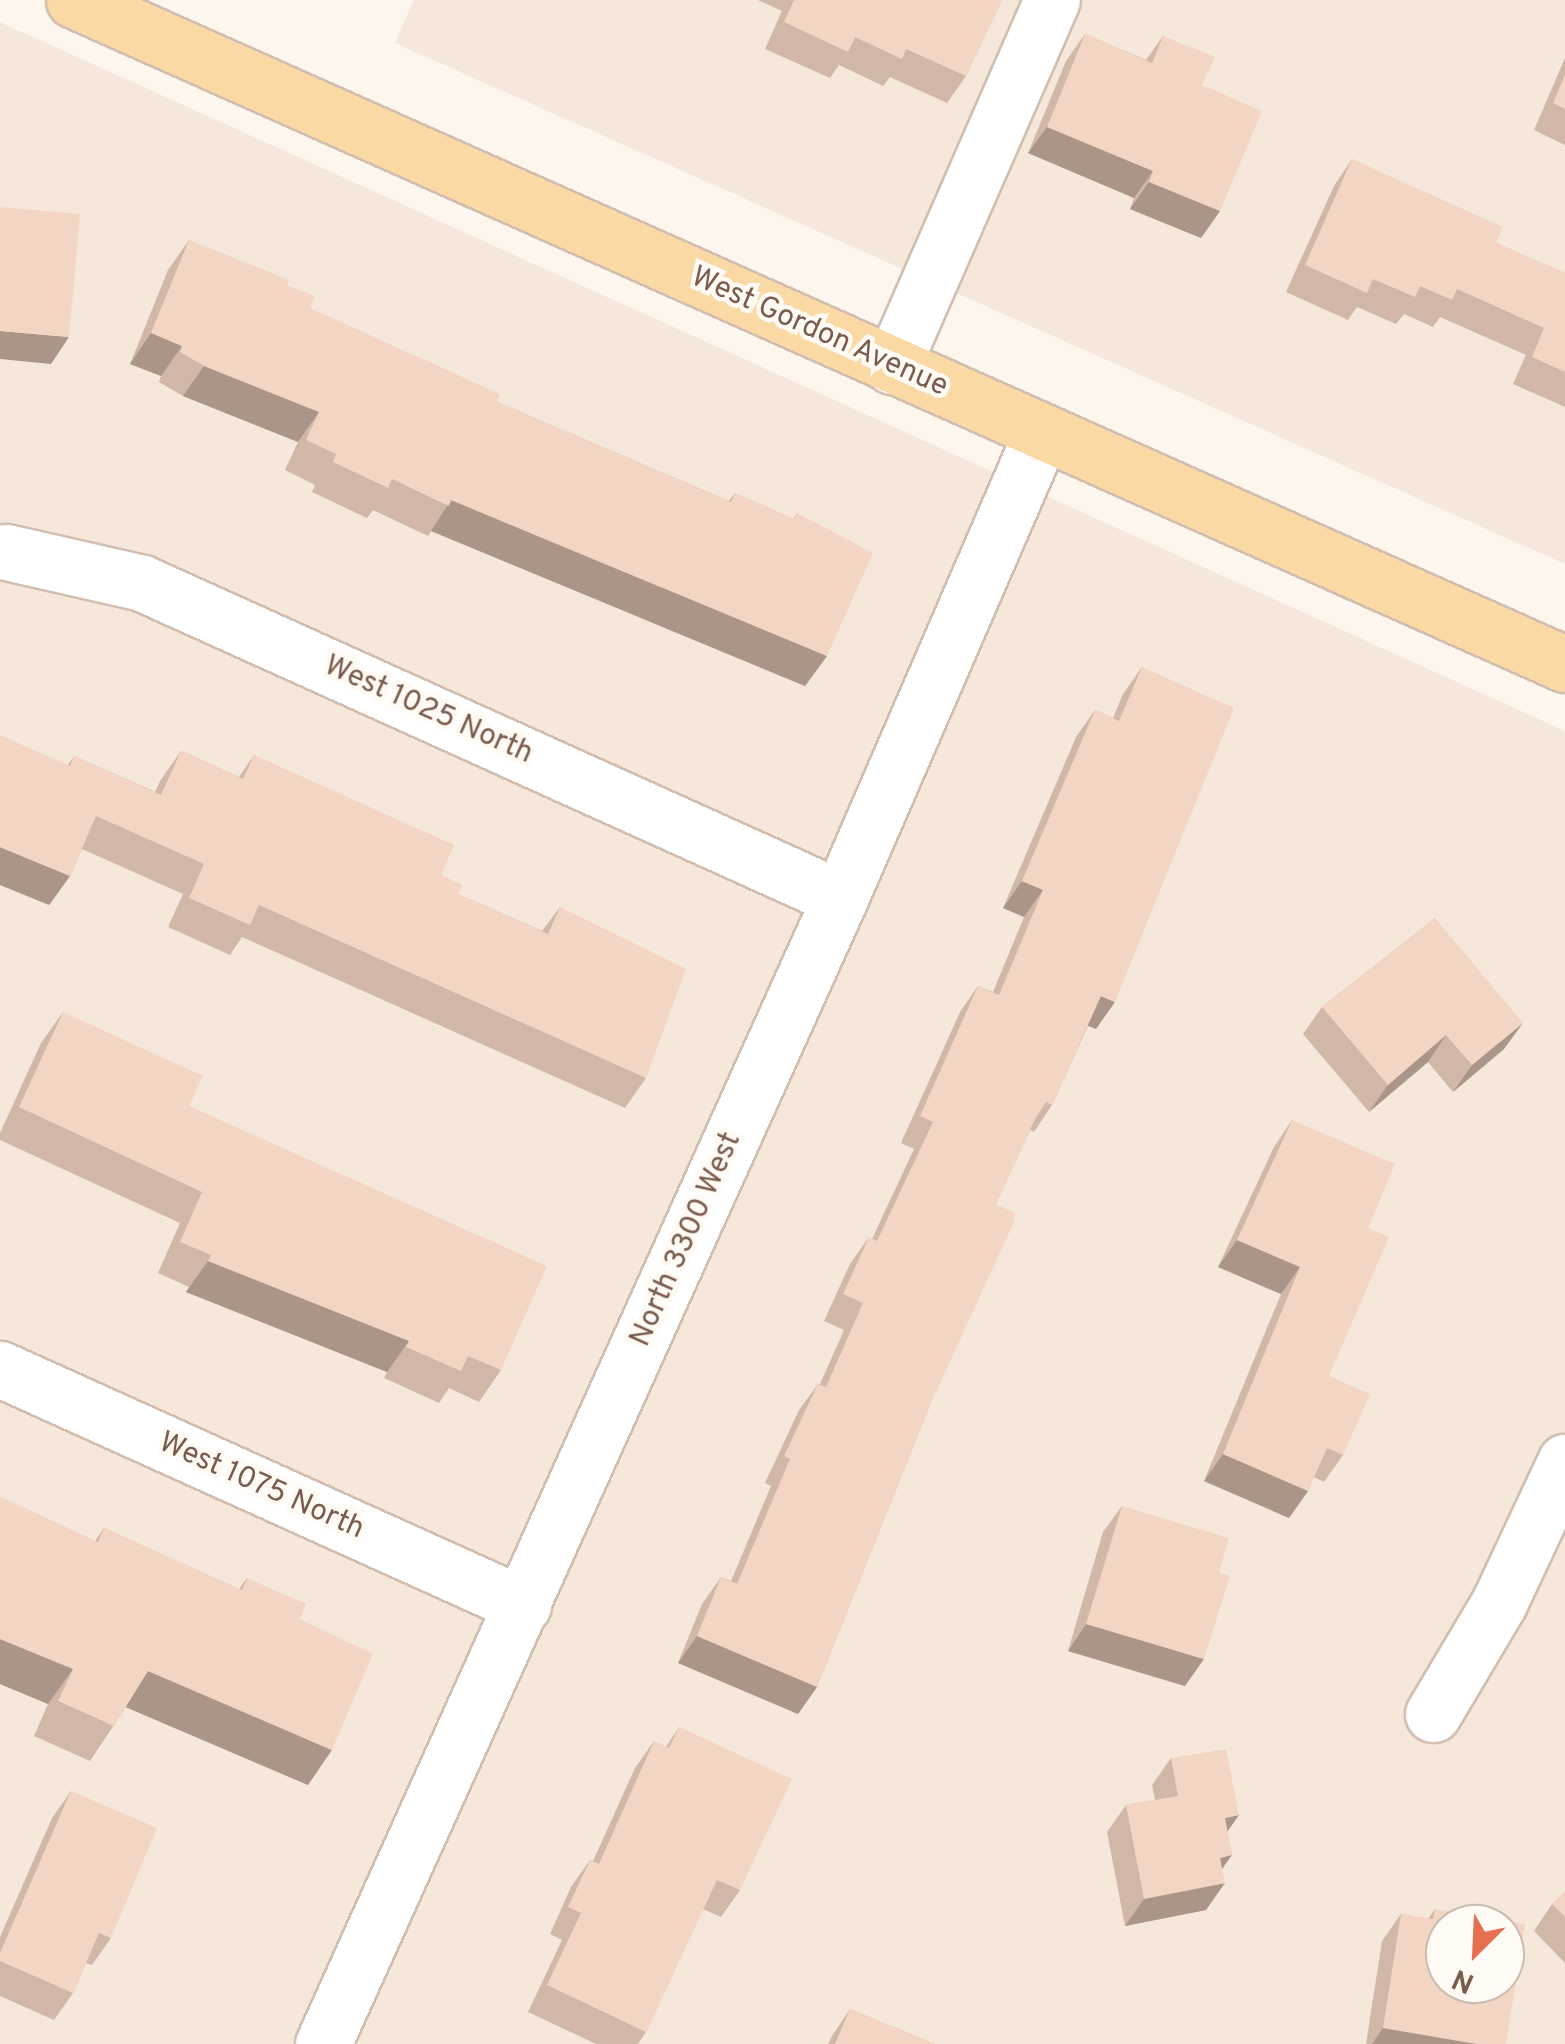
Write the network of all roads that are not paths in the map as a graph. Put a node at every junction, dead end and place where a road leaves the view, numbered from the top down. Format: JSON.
{"nodes":[{"id":1,"x":74,"y":0,"type":"edge"},
{"id":2,"x":1052,"y":0,"type":"edge"},
{"id":3,"x":892,"y":366,"type":"junction"},
{"id":4,"x":1042,"y":432,"type":"junction"},
{"id":5,"x":6,"y":552,"type":"dead end"},
{"id":6,"x":1565,"y":664,"type":"edge"},
{"id":7,"x":840,"y":898,"type":"junction"},
{"id":8,"x":0,"y":1369,"type":"edge"},
{"id":9,"x":1565,"y":1462,"type":"edge"},
{"id":10,"x":523,"y":1605,"type":"junction"},
{"id":11,"x":1433,"y":1714,"type":"dead end"},
{"id":12,"x":324,"y":2044,"type":"edge"}],
"edges":[{"from":1,"to":3,"type":"main road","name":"West Gordon Avenue"},
{"from":2,"to":3,"type":"street"},
{"from":3,"to":4,"type":"main road","name":"West Gordon Avenue"},
{"from":4,"to":6,"type":"main road","name":"West Gordon Avenue"},
{"from":4,"to":7,"type":"street","name":"North 3300 West"},
{"from":5,"to":7,"type":"street","name":"West 1025 North"},
{"from":7,"to":10,"type":"street","name":"North 3300 West"},
{"from":8,"to":10,"type":"street","name":"West 1075 North"},
{"from":9,"to":11,"type":"street"},
{"from":10,"to":12,"type":"street","name":"North 3300 West"}]}
